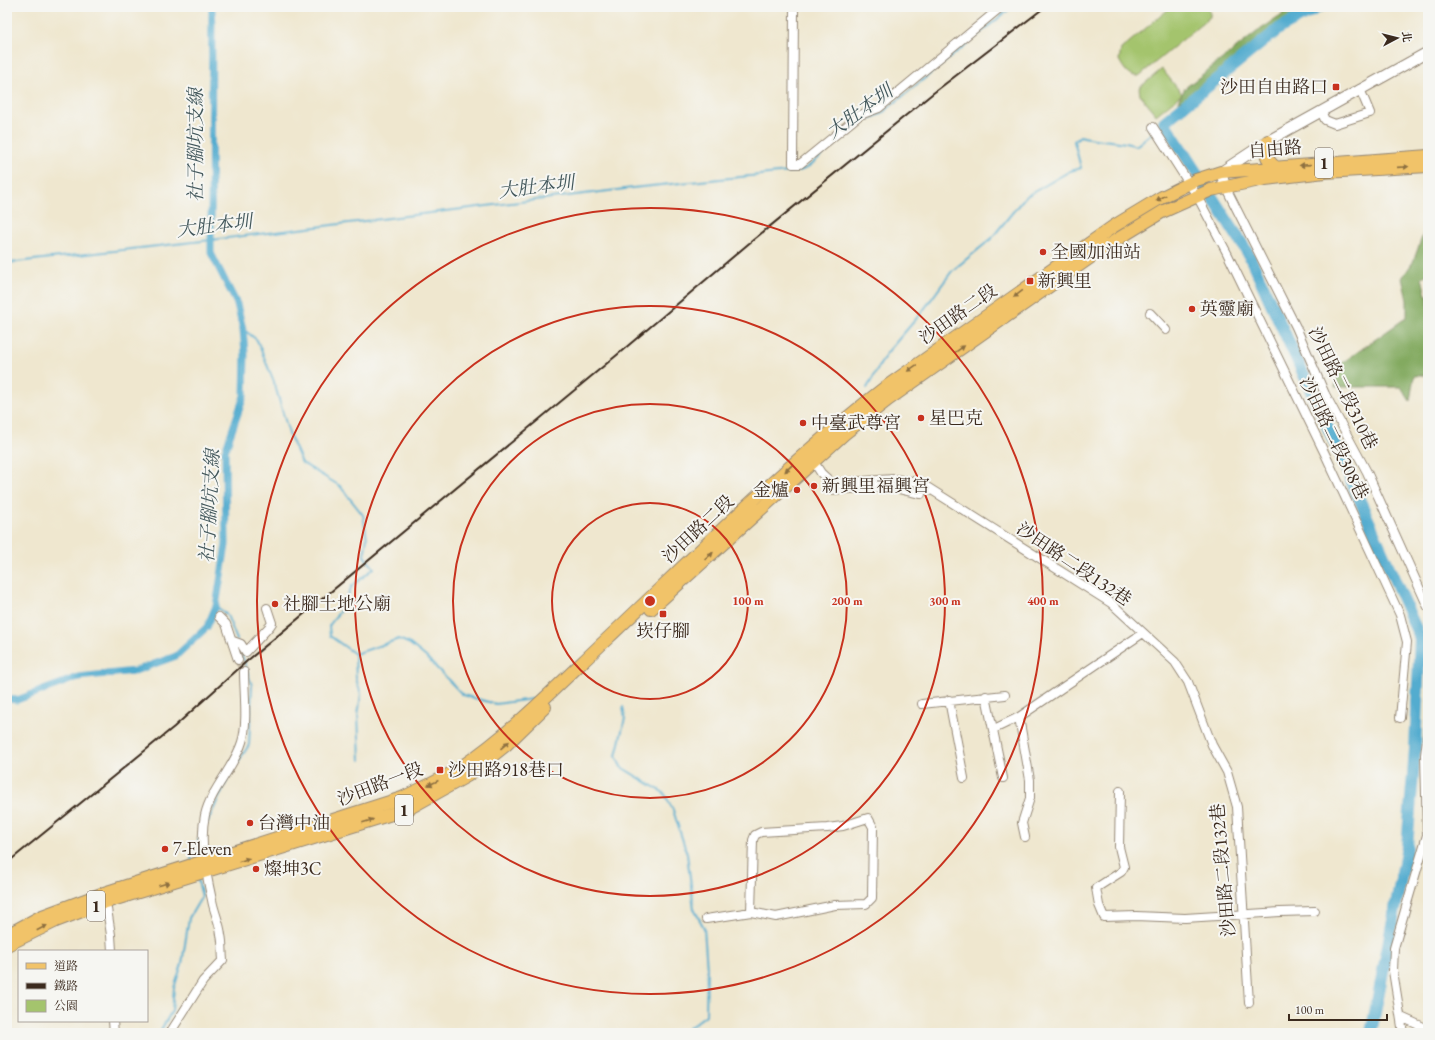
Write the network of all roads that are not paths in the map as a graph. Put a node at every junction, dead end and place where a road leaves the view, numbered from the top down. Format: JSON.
{"nodes":[{"id":1,"x":794,"y":7,"type":"edge"},
{"id":2,"x":1001,"y":7,"type":"edge"},
{"id":3,"x":1428,"y":52,"type":"edge"},
{"id":4,"x":1360,"y":89,"type":"junction"},
{"id":5,"x":1321,"y":111,"type":"junction"},
{"id":6,"x":1153,"y":127,"type":"dead end"},
{"id":7,"x":1268,"y":140,"type":"junction"},
{"id":8,"x":1428,"y":156,"type":"edge"},
{"id":9,"x":1428,"y":166,"type":"edge"},
{"id":10,"x":1275,"y":167,"type":"junction"},
{"id":11,"x":1221,"y":172,"type":"junction"},
{"id":12,"x":1193,"y":182,"type":"junction"},
{"id":13,"x":1225,"y":186,"type":"junction"},
{"id":14,"x":1204,"y":193,"type":"junction"},
{"id":15,"x":1150,"y":313,"type":"dead end"},
{"id":16,"x":1166,"y":330,"type":"dead end"},
{"id":17,"x":810,"y":456,"type":"junction"},
{"id":18,"x":828,"y":490,"type":"dead end"},
{"id":19,"x":921,"y":494,"type":"dead end"},
{"id":20,"x":1428,"y":607,"type":"edge"},
{"id":21,"x":267,"y":608,"type":"dead end"},
{"id":22,"x":219,"y":617,"type":"dead end"},
{"id":23,"x":1143,"y":633,"type":"junction"},
{"id":24,"x":233,"y":641,"type":"junction"},
{"id":25,"x":238,"y":660,"type":"tunnel mouth"},
{"id":26,"x":244,"y":672,"type":"tunnel mouth"},
{"id":27,"x":564,"y":683,"type":"joint"},
{"id":28,"x":1004,"y":694,"type":"dead end"},
{"id":29,"x":986,"y":696,"type":"junction"},
{"id":30,"x":949,"y":700,"type":"junction"},
{"id":31,"x":922,"y":704,"type":"dead end"},
{"id":32,"x":1019,"y":717,"type":"junction"},
{"id":33,"x":1400,"y":718,"type":"dead end"},
{"id":34,"x":994,"y":729,"type":"junction"},
{"id":35,"x":1428,"y":731,"type":"edge"},
{"id":36,"x":964,"y":778,"type":"dead end"},
{"id":37,"x":1003,"y":778,"type":"dead end"},
{"id":38,"x":1120,"y":791,"type":"dead end"},
{"id":39,"x":1427,"y":799,"type":"edge"},
{"id":40,"x":1025,"y":837,"type":"dead end"},
{"id":41,"x":206,"y":867,"type":"junction"},
{"id":42,"x":188,"y":872,"type":"junction"},
{"id":43,"x":106,"y":902,"type":"junction"},
{"id":44,"x":1315,"y":911,"type":"dead end"},
{"id":45,"x":751,"y":912,"type":"junction"},
{"id":46,"x":1243,"y":914,"type":"junction"},
{"id":47,"x":706,"y":919,"type":"dead end"},
{"id":48,"x":7,"y":935,"type":"edge"},
{"id":49,"x":7,"y":945,"type":"edge"},
{"id":50,"x":112,"y":950,"type":"edge"},
{"id":51,"x":1249,"y":1003,"type":"dead end"},
{"id":52,"x":1402,"y":1017,"type":"junction"},
{"id":53,"x":113,"y":1022,"type":"edge"},
{"id":54,"x":1428,"y":1029,"type":"edge"},
{"id":55,"x":114,"y":1033,"type":"edge"},
{"id":56,"x":170,"y":1033,"type":"edge"},
{"id":57,"x":1403,"y":1033,"type":"edge"}],
"edges":[{"from":1,"to":2,"type":"street"},
{"from":3,"to":4,"type":"street","name":"沙田路二段"},
{"from":4,"to":5,"type":"street","name":"沙田路二段"},
{"from":4,"to":5,"type":"street"},
{"from":5,"to":7,"type":"street","name":"沙田路二段"},
{"from":6,"to":12,"type":"street","name":"沙田路二段308巷"},
{"from":7,"to":10,"type":"main road"},
{"from":7,"to":11,"type":"street","name":"沙田路二段"},
{"from":8,"to":10,"type":"main road","name":"自由路","number":"1","one_way":true},
{"from":13,"to":9,"type":"main road","name":"自由路","number":"1","one_way":true},
{"from":10,"to":11,"type":"main road","name":"自由路","number":"1"},
{"from":11,"to":12,"type":"main road","name":"沙田路二段","number":"1"},
{"from":11,"to":13,"type":"street"},
{"from":12,"to":14,"type":"street","name":"沙田路二段308巷"},
{"from":12,"to":17,"type":"main road","name":"沙田路二段","number":"1","one_way":true},
{"from":13,"to":14,"type":"main road","name":"沙田路二段","number":"1"},
{"from":13,"to":20,"type":"street","name":"沙田路二段310巷"},
{"from":17,"to":14,"type":"main road","name":"沙田路二段","number":"1","one_way":true},
{"from":14,"to":33,"type":"street","name":"沙田路二段308巷"},
{"from":15,"to":16,"type":"street"},
{"from":17,"to":23,"type":"street","name":"沙田路二段132巷"},
{"from":17,"to":27,"type":"main road","name":"沙田路二段","number":"1"},
{"from":18,"to":19,"type":"street"},
{"from":21,"to":24,"type":"street"},
{"from":22,"to":24,"type":"street"},
{"from":23,"to":32,"type":"street"},
{"from":23,"to":46,"type":"street","name":"沙田路二段132巷"},
{"from":24,"to":25,"type":"street"},
{"from":26,"to":41,"type":"street"},
{"from":27,"to":41,"type":"main road","name":"沙田路一段","number":"1"},
{"from":28,"to":29,"type":"street"},
{"from":29,"to":30,"type":"street"},
{"from":29,"to":34,"type":"street"},
{"from":30,"to":31,"type":"street"},
{"from":30,"to":36,"type":"street"},
{"from":32,"to":34,"type":"street"},
{"from":32,"to":40,"type":"street"},
{"from":34,"to":37,"type":"street"},
{"from":35,"to":39,"type":"street"},
{"from":38,"to":46,"type":"street"},
{"from":39,"to":52,"type":"street"},
{"from":41,"to":42,"type":"main road","number":"1"},
{"from":41,"to":56,"type":"street"},
{"from":43,"to":42,"type":"main road","number":"1","one_way":true},
{"from":42,"to":48,"type":"main road","number":"1"},
{"from":49,"to":43,"type":"main road","number":"1","one_way":true},
{"from":43,"to":50,"type":"street"},
{"from":44,"to":46,"type":"street"},
{"from":45,"to":45,"type":"street"},
{"from":45,"to":47,"type":"street"},
{"from":46,"to":51,"type":"street","name":"沙田路二段132巷"},
{"from":52,"to":54,"type":"street"},
{"from":52,"to":57,"type":"street"},
{"from":53,"to":55,"type":"street"}]}
